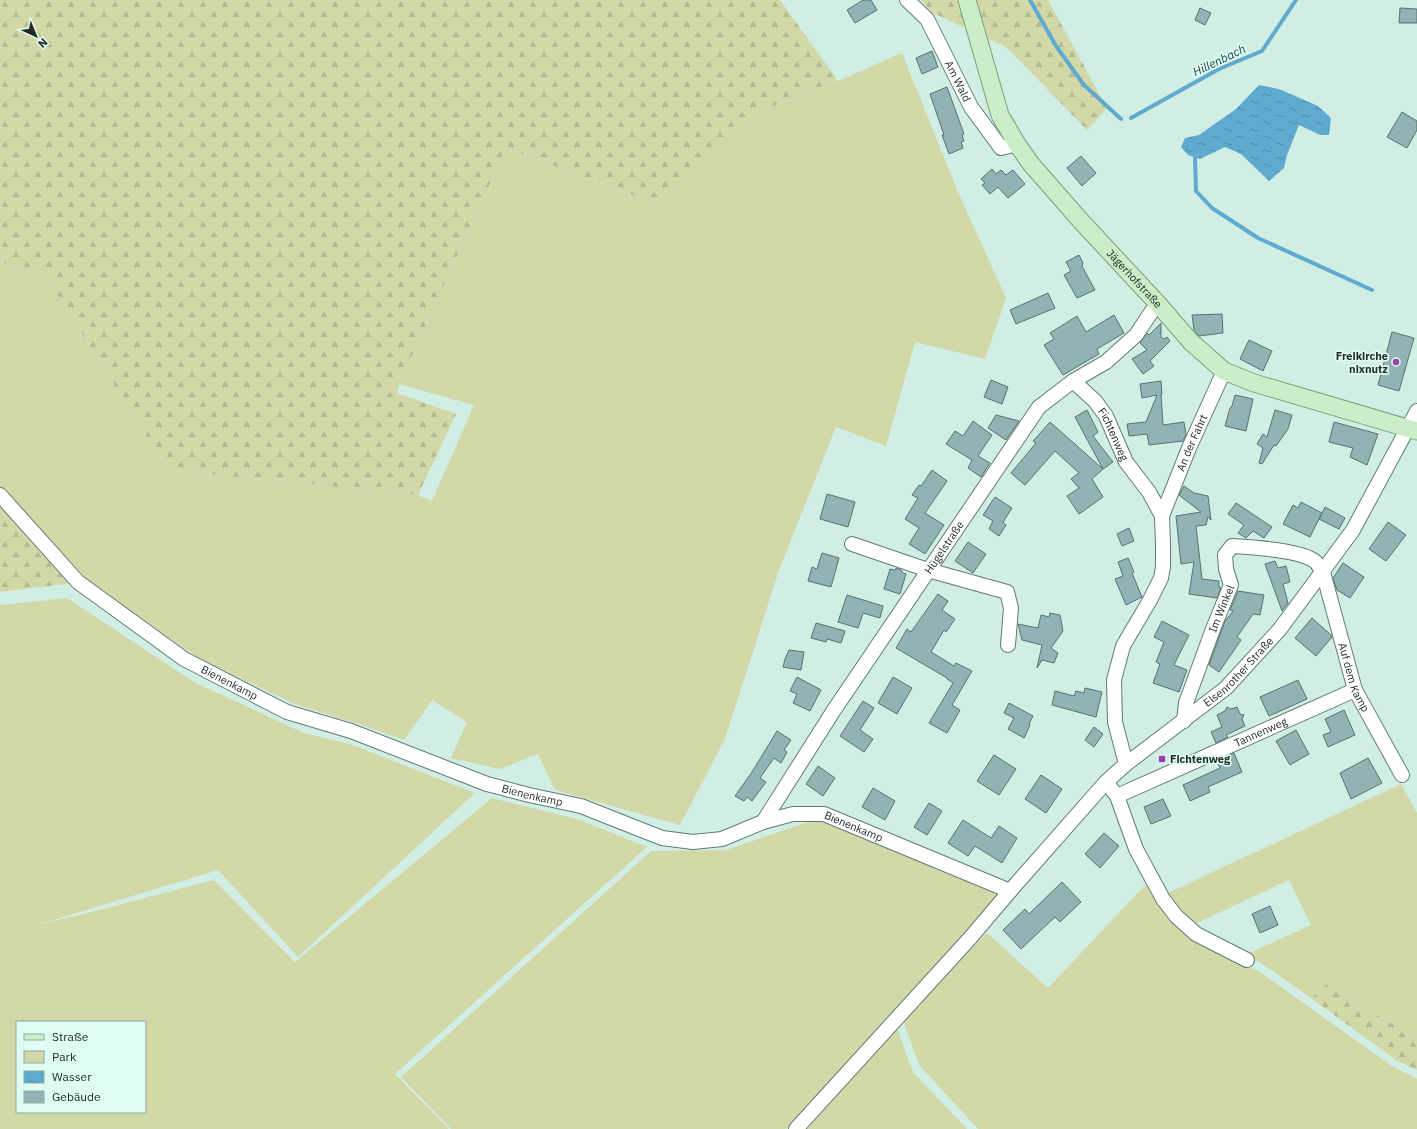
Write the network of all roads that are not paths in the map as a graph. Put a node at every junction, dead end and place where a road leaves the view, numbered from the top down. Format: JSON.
{"nodes":[{"id":1,"x":907,"y":0,"type":"edge"},
{"id":2,"x":970,"y":4,"type":"edge"},
{"id":3,"x":1017,"y":144,"type":"junction"},
{"id":4,"x":1159,"y":305,"type":"junction"},
{"id":5,"x":1224,"y":371,"type":"junction"},
{"id":6,"x":1073,"y":381,"type":"junction"},
{"id":7,"x":1417,"y":411,"type":"edge"},
{"id":8,"x":1412,"y":430,"type":"edge"},
{"id":9,"x":0,"y":495,"type":"edge"},
{"id":10,"x":1162,"y":516,"type":"junction"},
{"id":11,"x":852,"y":544,"type":"dead end"},
{"id":12,"x":928,"y":570,"type":"junction"},
{"id":13,"x":1323,"y":572,"type":"junction"},
{"id":14,"x":1008,"y":645,"type":"dead end"},
{"id":15,"x":1355,"y":690,"type":"junction"},
{"id":16,"x":1184,"y":720,"type":"junction"},
{"id":17,"x":1126,"y":764,"type":"junction"},
{"id":18,"x":1402,"y":775,"type":"dead end"},
{"id":19,"x":1106,"y":782,"type":"junction"},
{"id":20,"x":1118,"y":796,"type":"junction"},
{"id":21,"x":763,"y":822,"type":"junction"},
{"id":22,"x":1010,"y":891,"type":"junction"},
{"id":23,"x":1247,"y":960,"type":"dead end"},
{"id":24,"x":796,"y":1129,"type":"edge"}],
"edges":[{"from":1,"to":3,"type":"street","name":"Am Wald"},
{"from":2,"to":3,"type":"main road","name":"Jägerhofstraße"},
{"from":3,"to":4,"type":"main road","name":"Jägerhofstraße"},
{"from":4,"to":5,"type":"main road","name":"Jägerhofstraße"},
{"from":4,"to":6,"type":"street","name":"Hügelstraße"},
{"from":5,"to":8,"type":"main road","name":"Jägerhofstraße"},
{"from":5,"to":10,"type":"street","name":"An der Fahrt"},
{"from":6,"to":10,"type":"street","name":"Fichtenweg"},
{"from":6,"to":12,"type":"street","name":"Hügelstraße"},
{"from":7,"to":8,"type":"street","name":"Elsenrother Straße"},
{"from":8,"to":13,"type":"street","name":"Elsenrother Straße"},
{"from":9,"to":21,"type":"street","name":"Bienenkamp"},
{"from":10,"to":17,"type":"street","name":"Fichtenweg"},
{"from":11,"to":12,"type":"street"},
{"from":12,"to":14,"type":"street"},
{"from":12,"to":21,"type":"street","name":"Hügelstraße"},
{"from":13,"to":15,"type":"street","name":"Auf dem Kamp"},
{"from":13,"to":16,"type":"street","name":"Elsenrother Straße"},
{"from":13,"to":16,"type":"street","name":"Im Winkel"},
{"from":15,"to":18,"type":"street","name":"Auf dem Kamp"},
{"from":15,"to":20,"type":"street","name":"Tannenweg"},
{"from":16,"to":17,"type":"street","name":"Elsenrother Straße"},
{"from":17,"to":19,"type":"street","name":"Elsenrother Straße"},
{"from":19,"to":20,"type":"street"},
{"from":19,"to":22,"type":"street","name":"Elsenrother Straße"},
{"from":20,"to":23,"type":"street"},
{"from":21,"to":22,"type":"street","name":"Bienenkamp"},
{"from":22,"to":24,"type":"street","name":"Elsenrother Straße"}]}
